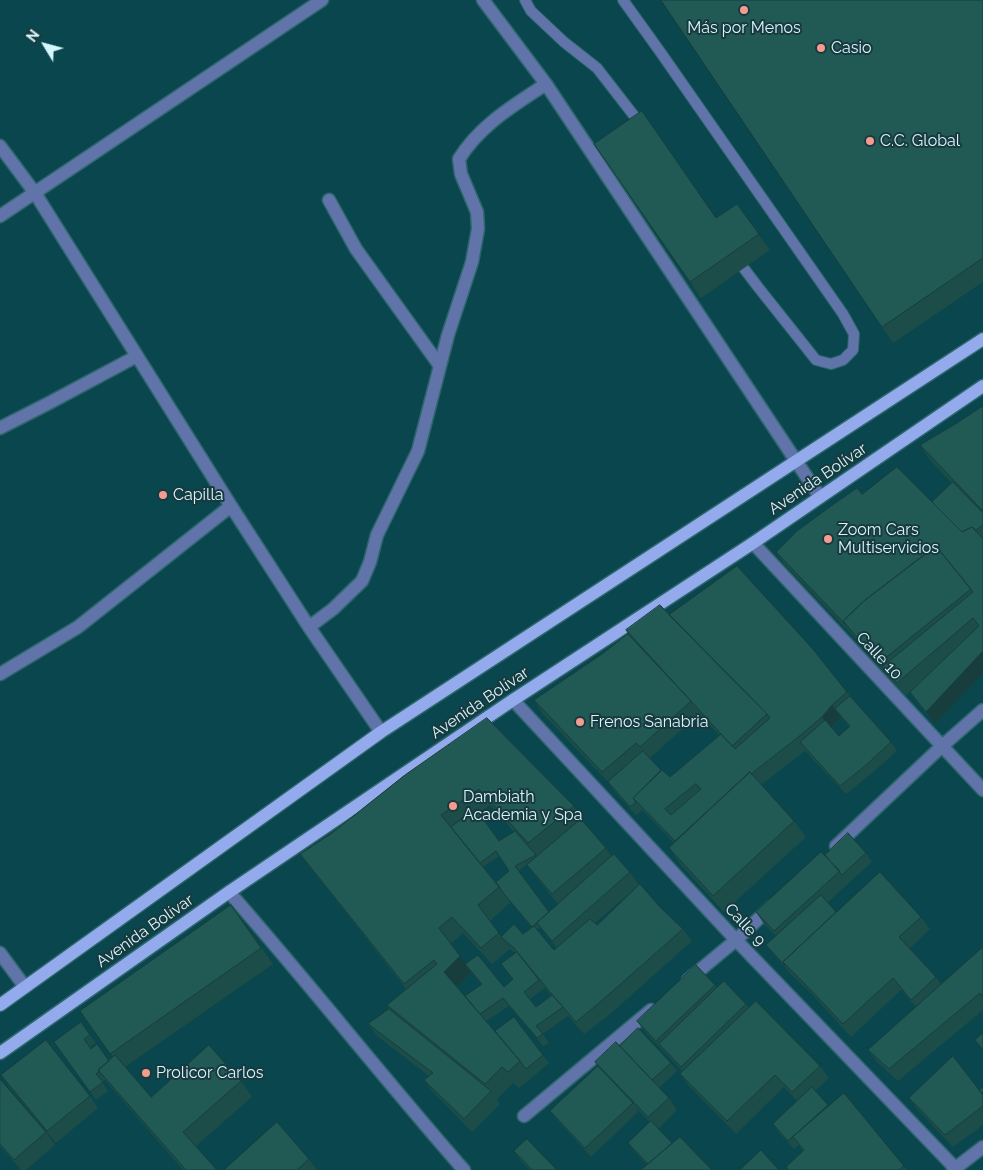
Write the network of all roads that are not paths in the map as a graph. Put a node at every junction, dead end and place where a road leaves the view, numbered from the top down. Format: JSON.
{"nodes":[{"id":1,"x":322,"y":0,"type":"edge"},
{"id":2,"x":483,"y":0,"type":"edge"},
{"id":3,"x":525,"y":0,"type":"edge"},
{"id":4,"x":623,"y":0,"type":"edge"},
{"id":5,"x":546,"y":84,"type":"junction"},
{"id":6,"x":647,"y":133,"type":"edge"},
{"id":7,"x":0,"y":146,"type":"edge"},
{"id":8,"x":35,"y":193,"type":"junction"},
{"id":9,"x":329,"y":200,"type":"dead end"},
{"id":10,"x":0,"y":216,"type":"edge"},
{"id":11,"x":728,"y":247,"type":"edge"},
{"id":12,"x":983,"y":339,"type":"edge"},
{"id":13,"x":137,"y":356,"type":"junction"},
{"id":14,"x":440,"y":366,"type":"junction"},
{"id":15,"x":983,"y":386,"type":"edge"},
{"id":16,"x":0,"y":428,"type":"edge"},
{"id":17,"x":797,"y":461,"type":"junction"},
{"id":18,"x":820,"y":497,"type":"junction"},
{"id":19,"x":231,"y":506,"type":"junction"},
{"id":20,"x":753,"y":543,"type":"junction"},
{"id":21,"x":309,"y":627,"type":"junction"},
{"id":22,"x":0,"y":674,"type":"edge"},
{"id":23,"x":513,"y":700,"type":"junction"},
{"id":24,"x":983,"y":710,"type":"edge"},
{"id":25,"x":381,"y":732,"type":"junction"},
{"id":26,"x":941,"y":746,"type":"junction"},
{"id":27,"x":983,"y":790,"type":"edge"},
{"id":28,"x":828,"y":853,"type":"edge"},
{"id":29,"x":229,"y":892,"type":"junction"},
{"id":30,"x":778,"y":900,"type":"edge"},
{"id":31,"x":736,"y":940,"type":"junction"},
{"id":32,"x":0,"y":954,"type":"edge"},
{"id":33,"x":25,"y":987,"type":"junction"},
{"id":34,"x":675,"y":990,"type":"edge"},
{"id":35,"x":660,"y":1003,"type":"edge"},
{"id":36,"x":0,"y":1004,"type":"edge"},
{"id":37,"x":0,"y":1053,"type":"edge"},
{"id":38,"x":524,"y":1116,"type":"dead end"},
{"id":39,"x":983,"y":1147,"type":"edge"},
{"id":40,"x":955,"y":1169,"type":"edge"},
{"id":41,"x":464,"y":1170,"type":"edge"}],
"edges":[{"from":1,"to":8,"type":"street"},
{"from":2,"to":5,"type":"street"},
{"from":3,"to":6,"type":"lane"},
{"from":4,"to":11,"type":"lane"},
{"from":5,"to":14,"type":"street"},
{"from":5,"to":17,"type":"street"},
{"from":7,"to":8,"type":"street"},
{"from":8,"to":10,"type":"street"},
{"from":8,"to":13,"type":"street"},
{"from":9,"to":14,"type":"street"},
{"from":12,"to":17,"type":"main road","name":"Avenida Bolívar"},
{"from":13,"to":16,"type":"street"},
{"from":13,"to":19,"type":"street"},
{"from":14,"to":21,"type":"street"},
{"from":15,"to":18,"type":"main road","name":"Avenida Bolívar"},
{"from":17,"to":18,"type":"street"},
{"from":17,"to":25,"type":"main road","name":"Avenida Bolívar"},
{"from":18,"to":20,"type":"main road","name":"Avenida Bolívar"},
{"from":19,"to":21,"type":"street"},
{"from":19,"to":22,"type":"street"},
{"from":20,"to":23,"type":"main road","name":"Avenida Bolívar"},
{"from":20,"to":26,"type":"street","name":"Calle 10"},
{"from":21,"to":25,"type":"street"},
{"from":23,"to":29,"type":"main road","name":"Avenida Bolívar"},
{"from":23,"to":31,"type":"street","name":"Calle 9"},
{"from":24,"to":26,"type":"street"},
{"from":25,"to":33,"type":"main road","name":"Avenida Bolívar"},
{"from":26,"to":27,"type":"street","name":"Calle 10"},
{"from":26,"to":28,"type":"street"},
{"from":29,"to":37,"type":"main road","name":"Avenida Bolívar"},
{"from":29,"to":41,"type":"street"},
{"from":30,"to":31,"type":"street"},
{"from":31,"to":34,"type":"street"},
{"from":31,"to":40,"type":"street","name":"Calle 9"},
{"from":32,"to":33,"type":"street"},
{"from":33,"to":36,"type":"main road","name":"Avenida Bolívar"},
{"from":35,"to":38,"type":"street"},
{"from":39,"to":40,"type":"street"}]}
